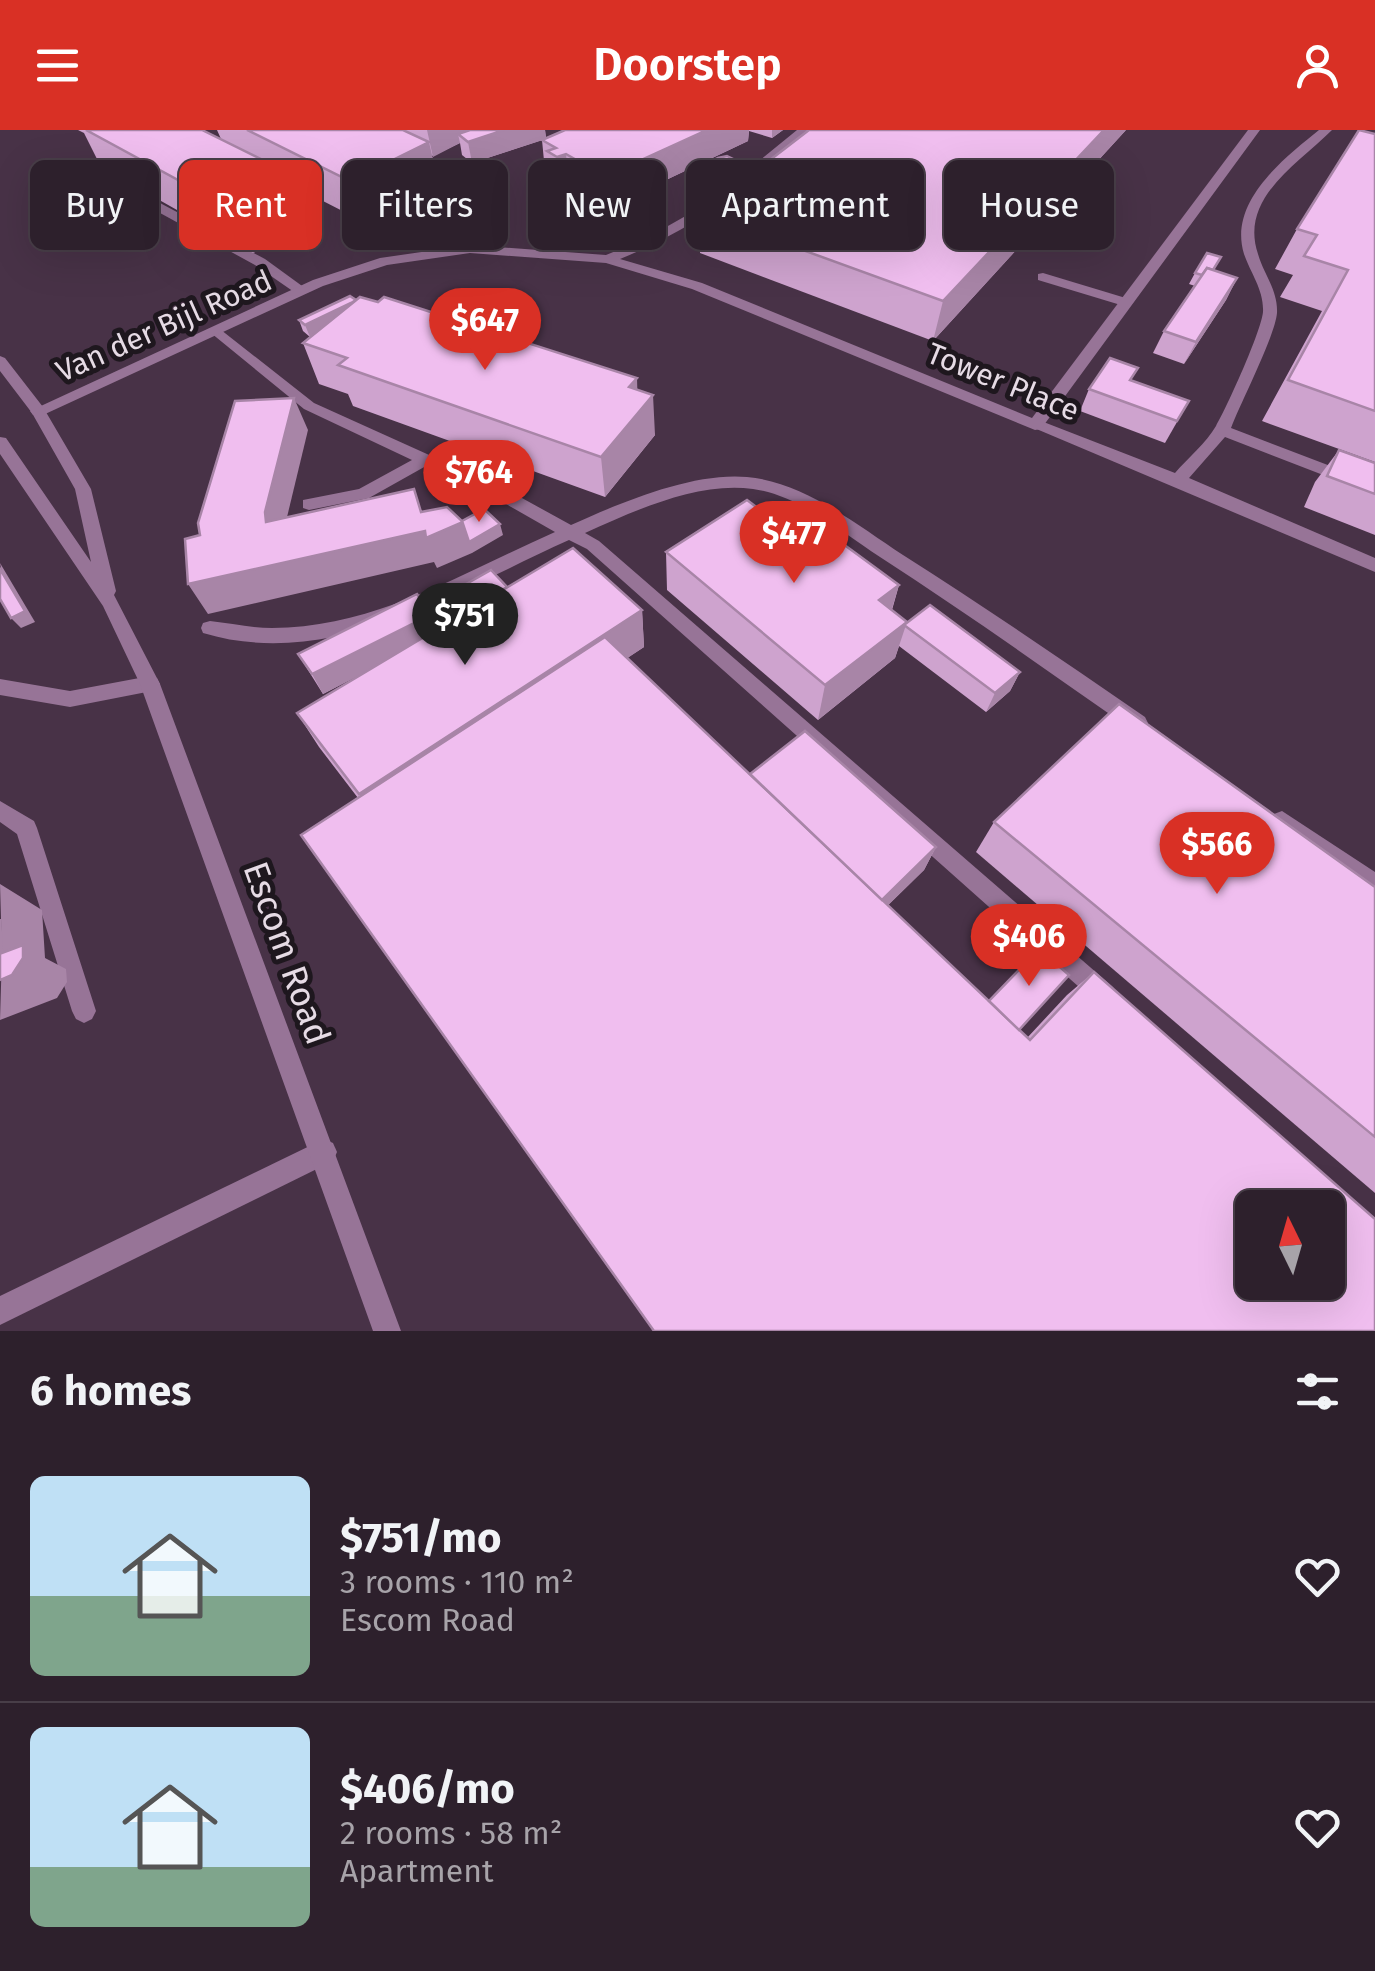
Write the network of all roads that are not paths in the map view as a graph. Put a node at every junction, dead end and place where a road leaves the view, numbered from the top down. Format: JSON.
{"nodes":[{"id":1,"x":804,"y":130,"type":"edge"},
{"id":2,"x":1254,"y":130,"type":"edge"},
{"id":3,"x":1326,"y":130,"type":"edge"},
{"id":4,"x":159,"y":207,"type":"edge"},
{"id":5,"x":606,"y":259,"type":"junction"},
{"id":6,"x":1043,"y":277,"type":"dead end"},
{"id":7,"x":302,"y":291,"type":"junction"},
{"id":8,"x":1124,"y":302,"type":"junction"},
{"id":9,"x":216,"y":330,"type":"junction"},
{"id":10,"x":0,"y":361,"type":"edge"},
{"id":11,"x":38,"y":410,"type":"junction"},
{"id":12,"x":1035,"y":425,"type":"junction"},
{"id":13,"x":1222,"y":430,"type":"junction"},
{"id":14,"x":0,"y":442,"type":"edge"},
{"id":15,"x":427,"y":459,"type":"junction"},
{"id":16,"x":1178,"y":480,"type":"junction"},
{"id":17,"x":1375,"y":489,"type":"edge"},
{"id":18,"x":309,"y":504,"type":"dead end"},
{"id":19,"x":571,"y":530,"type":"junction"},
{"id":20,"x":593,"y":545,"type":"junction"},
{"id":21,"x":576,"y":560,"type":"edge"},
{"id":22,"x":1375,"y":566,"type":"edge"},
{"id":23,"x":110,"y":603,"type":"junction"},
{"id":24,"x":210,"y":628,"type":"dead end"},
{"id":25,"x":150,"y":684,"type":"junction"},
{"id":26,"x":0,"y":687,"type":"edge"},
{"id":27,"x":1151,"y":732,"type":"edge"},
{"id":28,"x":1263,"y":808,"type":"edge"},
{"id":29,"x":0,"y":810,"type":"edge"},
{"id":30,"x":1375,"y":884,"type":"edge"},
{"id":31,"x":1122,"y":1010,"type":"edge"},
{"id":32,"x":84,"y":1011,"type":"dead end"},
{"id":33,"x":324,"y":1152,"type":"junction"},
{"id":34,"x":0,"y":1311,"type":"edge"},
{"id":35,"x":386,"y":1330,"type":"edge"}],
"edges":[{"from":1,"to":5,"type":"street","name":"Van der Bijl Road"},
{"from":2,"to":8,"type":"street"},
{"from":3,"to":13,"type":"street"},
{"from":4,"to":7,"type":"street"},
{"from":5,"to":7,"type":"street","name":"Van der Bijl Road"},
{"from":5,"to":12,"type":"street","name":"Tower Place"},
{"from":6,"to":8,"type":"street"},
{"from":7,"to":9,"type":"street","name":"Van der Bijl Road"},
{"from":8,"to":12,"type":"street"},
{"from":9,"to":11,"type":"street","name":"Van der Bijl Road"},
{"from":9,"to":15,"type":"street"},
{"from":10,"to":11,"type":"street","name":"Escom Road"},
{"from":11,"to":23,"type":"street","name":"Escom Road"},
{"from":12,"to":16,"type":"street","name":"Tower Place"},
{"from":13,"to":16,"type":"street"},
{"from":13,"to":17,"type":"street"},
{"from":14,"to":23,"type":"street","name":"Escom Road"},
{"from":15,"to":18,"type":"street"},
{"from":15,"to":19,"type":"street"},
{"from":16,"to":22,"type":"street","name":"Tower Place"},
{"from":19,"to":20,"type":"street"},
{"from":19,"to":24,"type":"street"},
{"from":19,"to":27,"type":"street"},
{"from":20,"to":21,"type":"street"},
{"from":20,"to":31,"type":"street"},
{"from":23,"to":25,"type":"street","name":"Escom Road"},
{"from":25,"to":26,"type":"street"},
{"from":25,"to":33,"type":"street","name":"Escom Road"},
{"from":28,"to":30,"type":"street"},
{"from":29,"to":32,"type":"street"},
{"from":33,"to":34,"type":"street"},
{"from":33,"to":35,"type":"street","name":"Escom Road"}]}
